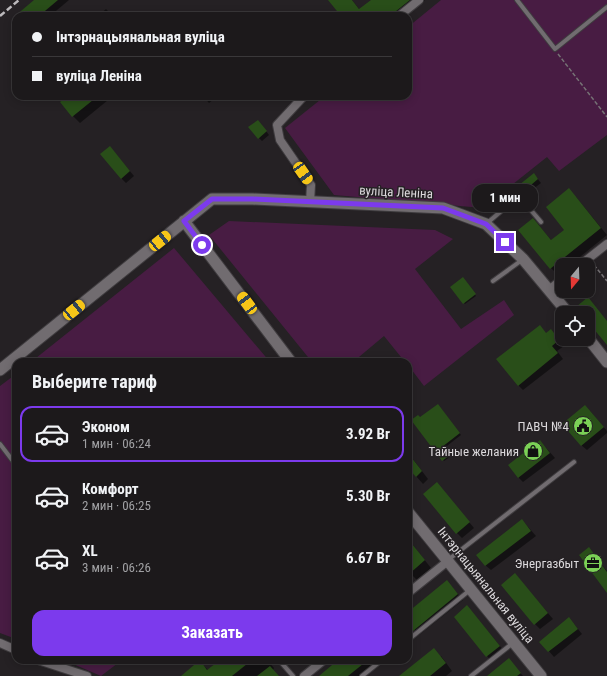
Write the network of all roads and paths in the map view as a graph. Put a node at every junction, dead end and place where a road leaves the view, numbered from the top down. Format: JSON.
{"nodes":[{"id":1,"x":419,"y":0,"type":"edge"},
{"id":2,"x":517,"y":0,"type":"edge"},
{"id":3,"x":606,"y":8,"type":"edge"},
{"id":4,"x":404,"y":12,"type":"edge"},
{"id":5,"x":555,"y":49,"type":"junction"},
{"id":6,"x":300,"y":100,"type":"edge"},
{"id":7,"x":607,"y":117,"type":"edge"},
{"id":8,"x":310,"y":202,"type":"junction"},
{"id":9,"x":184,"y":221,"type":"junction"},
{"id":10,"x":541,"y":222,"type":"dead end"},
{"id":11,"x":486,"y":224,"type":"junction"},
{"id":12,"x":607,"y":244,"type":"edge"},
{"id":13,"x":588,"y":258,"type":"edge"},
{"id":14,"x":523,"y":259,"type":"junction"},
{"id":15,"x":595,"y":266,"type":"edge"},
{"id":16,"x":493,"y":281,"type":"dead end"},
{"id":17,"x":607,"y":281,"type":"edge"},
{"id":18,"x":555,"y":285,"type":"edge"},
{"id":19,"x":549,"y":290,"type":"junction"},
{"id":20,"x":562,"y":306,"type":"edge"},
{"id":21,"x":594,"y":346,"type":"edge"},
{"id":22,"x":15,"y":358,"type":"edge"},
{"id":23,"x":288,"y":358,"type":"edge"},
{"id":24,"x":12,"y":360,"type":"edge"},
{"id":25,"x":607,"y":362,"type":"edge"},
{"id":26,"x":0,"y":370,"type":"edge"},
{"id":27,"x":0,"y":444,"type":"edge"},
{"id":28,"x":12,"y":459,"type":"edge"},
{"id":29,"x":574,"y":462,"type":"dead end"},
{"id":30,"x":412,"y":517,"type":"edge"},
{"id":31,"x":448,"y":561,"type":"junction"},
{"id":32,"x":472,"y":589,"type":"junction"},
{"id":33,"x":412,"y":590,"type":"edge"},
{"id":34,"x":412,"y":637,"type":"edge"},
{"id":35,"x":514,"y":642,"type":"junction"},
{"id":36,"x":0,"y":643,"type":"edge"},
{"id":37,"x":12,"y":648,"type":"edge"},
{"id":38,"x":50,"y":664,"type":"edge"},
{"id":39,"x":283,"y":664,"type":"edge"},
{"id":40,"x":318,"y":664,"type":"edge"},
{"id":41,"x":377,"y":664,"type":"edge"},
{"id":42,"x":87,"y":676,"type":"edge"},
{"id":43,"x":294,"y":676,"type":"edge"},
{"id":44,"x":304,"y":676,"type":"edge"},
{"id":45,"x":362,"y":676,"type":"edge"},
{"id":46,"x":471,"y":676,"type":"edge"},
{"id":47,"x":541,"y":676,"type":"edge"}],
"edges":[{"from":1,"to":4,"type":"street"},
{"from":2,"to":5,"type":"lane"},
{"from":3,"to":5,"type":"lane"},
{"from":5,"to":7,"type":"path"},
{"from":6,"to":8,"type":"street"},
{"from":8,"to":9,"type":"street","name":"вуліца Леніна"},
{"from":8,"to":11,"type":"street","name":"вуліца Леніна"},
{"from":9,"to":22,"type":"street","name":"вуліца Леніна"},
{"from":9,"to":23,"type":"street"},
{"from":10,"to":11,"type":"lane"},
{"from":11,"to":14,"type":"street","name":"вуліца Леніна"},
{"from":12,"to":13,"type":"street"},
{"from":14,"to":16,"type":"lane"},
{"from":14,"to":19,"type":"street","name":"вуліца Леніна"},
{"from":15,"to":17,"type":"path"},
{"from":18,"to":19,"type":"street"},
{"from":19,"to":20,"type":"street","name":"вуліца Леніна"},
{"from":21,"to":25,"type":"street"},
{"from":24,"to":26,"type":"street","name":"вуліца Леніна"},
{"from":27,"to":28,"type":"lane"},
{"from":29,"to":31,"type":"lane"},
{"from":30,"to":31,"type":"street","name":"Інтэрнацыянальная вуліца"},
{"from":31,"to":32,"type":"street","name":"Інтэрнацыянальная вуліца"},
{"from":31,"to":33,"type":"street"},
{"from":32,"to":34,"type":"lane"},
{"from":32,"to":35,"type":"street","name":"Інтэрнацыянальная вуліца"},
{"from":35,"to":46,"type":"lane"},
{"from":35,"to":47,"type":"street","name":"Інтэрнацыянальная вуліца"},
{"from":36,"to":37,"type":"street"},
{"from":38,"to":42,"type":"street"},
{"from":39,"to":43,"type":"lane"},
{"from":40,"to":44,"type":"street"},
{"from":41,"to":45,"type":"lane"}]}
